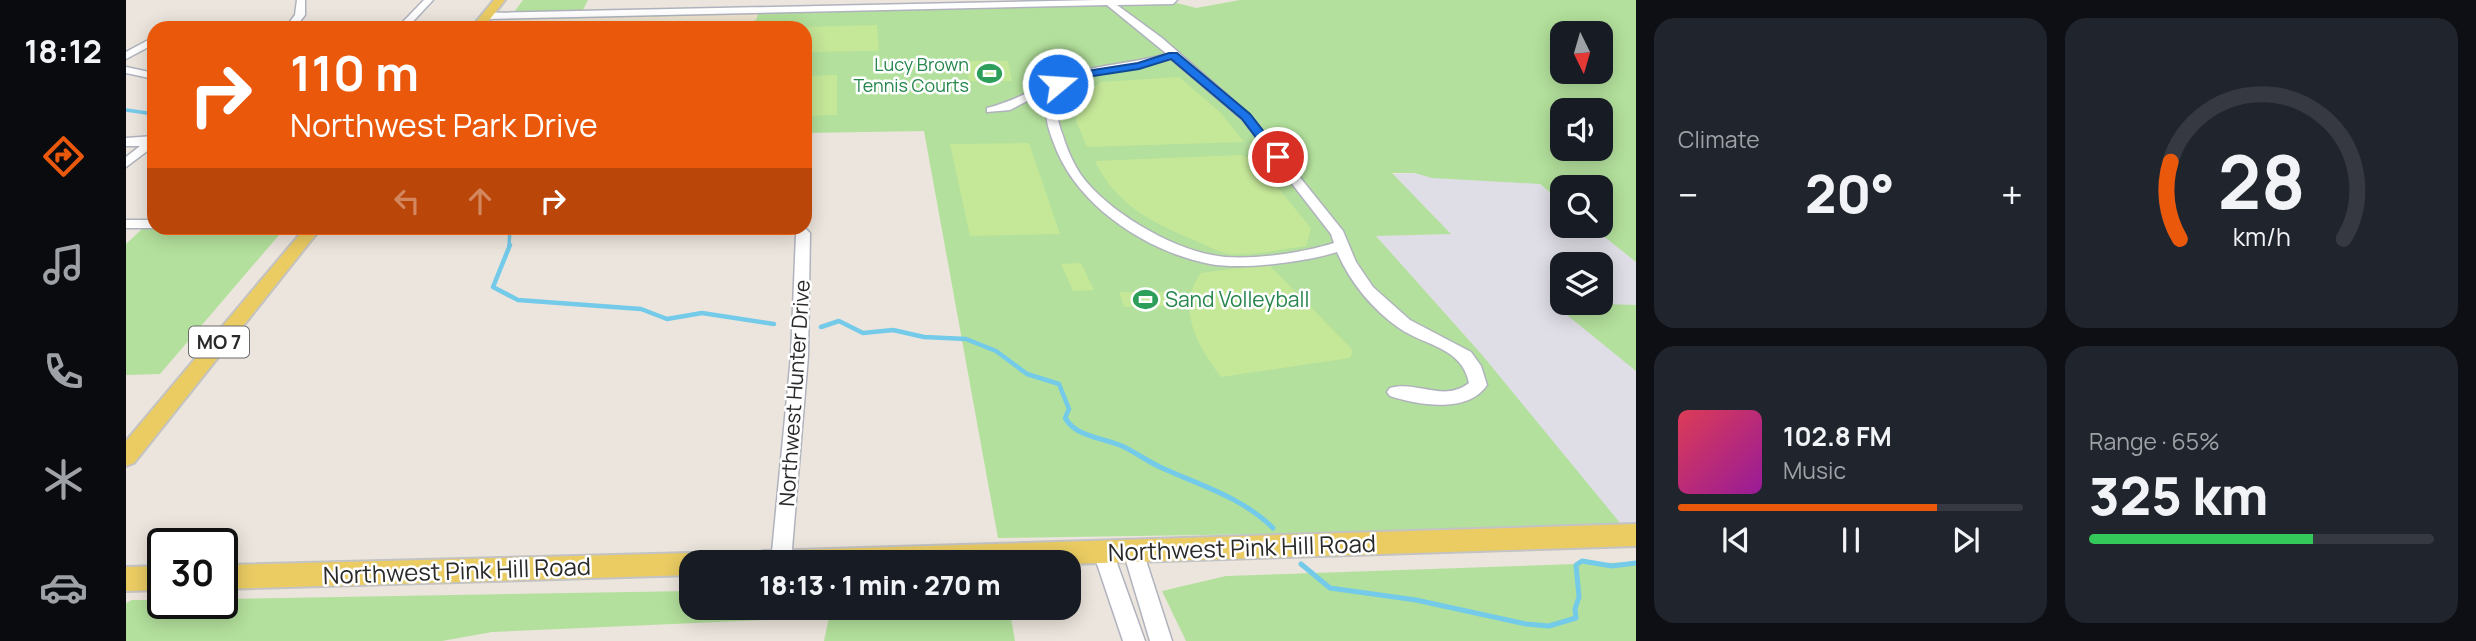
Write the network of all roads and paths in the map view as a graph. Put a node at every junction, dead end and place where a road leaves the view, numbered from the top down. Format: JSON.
{"nodes":[{"id":1,"x":300,"y":0,"type":"edge"},
{"id":2,"x":429,"y":0,"type":"edge"},
{"id":3,"x":500,"y":0,"type":"edge"},
{"id":4,"x":635,"y":0,"type":"edge"},
{"id":5,"x":740,"y":0,"type":"edge"},
{"id":6,"x":1173,"y":1,"type":"edge"},
{"id":7,"x":1110,"y":2,"type":"edge"},
{"id":8,"x":738,"y":11,"type":"junction"},
{"id":9,"x":629,"y":13,"type":"junction"},
{"id":10,"x":487,"y":16,"type":"junction"},
{"id":11,"x":297,"y":21,"type":"edge"},
{"id":12,"x":409,"y":21,"type":"edge"},
{"id":13,"x":483,"y":21,"type":"edge"},
{"id":14,"x":147,"y":44,"type":"edge"},
{"id":15,"x":1173,"y":55,"type":"junction"},
{"id":16,"x":126,"y":57,"type":"edge"},
{"id":17,"x":126,"y":70,"type":"edge"},
{"id":18,"x":147,"y":74,"type":"edge"},
{"id":19,"x":1058,"y":84,"type":"junction"},
{"id":20,"x":991,"y":110,"type":"dead end"},
{"id":21,"x":147,"y":141,"type":"edge"},
{"id":22,"x":126,"y":142,"type":"edge"},
{"id":23,"x":147,"y":146,"type":"edge"},
{"id":24,"x":126,"y":163,"type":"edge"},
{"id":25,"x":126,"y":214,"type":"edge"},
{"id":26,"x":147,"y":214,"type":"edge"},
{"id":27,"x":147,"y":224,"type":"edge"},
{"id":28,"x":126,"y":225,"type":"edge"},
{"id":29,"x":307,"y":235,"type":"edge"},
{"id":30,"x":803,"y":235,"type":"edge"},
{"id":31,"x":1340,"y":246,"type":"junction"},
{"id":32,"x":1396,"y":392,"type":"dead end"},
{"id":33,"x":126,"y":457,"type":"edge"},
{"id":34,"x":1636,"y":535,"type":"edge"},
{"id":35,"x":782,"y":550,"type":"edge"},
{"id":36,"x":1133,"y":551,"type":"junction"},
{"id":37,"x":1103,"y":552,"type":"junction"},
{"id":38,"x":1081,"y":553,"type":"edge"},
{"id":39,"x":679,"y":564,"type":"edge"},
{"id":40,"x":238,"y":577,"type":"edge"},
{"id":41,"x":147,"y":578,"type":"edge"},
{"id":42,"x":126,"y":579,"type":"edge"},
{"id":43,"x":1135,"y":641,"type":"edge"},
{"id":44,"x":1161,"y":641,"type":"edge"}],
"edges":[{"from":1,"to":11,"type":"street"},
{"from":2,"to":12,"type":"street"},
{"from":3,"to":10,"type":"main road"},
{"from":4,"to":9,"type":"street"},
{"from":5,"to":8,"type":"street"},
{"from":6,"to":7,"type":"street"},
{"from":7,"to":8,"type":"street"},
{"from":7,"to":15,"type":"street"},
{"from":8,"to":9,"type":"street"},
{"from":9,"to":10,"type":"street"},
{"from":10,"to":13,"type":"main road"},
{"from":14,"to":16,"type":"street"},
{"from":15,"to":19,"type":"street"},
{"from":15,"to":31,"type":"street"},
{"from":17,"to":18,"type":"street"},
{"from":19,"to":20,"type":"street"},
{"from":19,"to":31,"type":"street"},
{"from":21,"to":22,"type":"street"},
{"from":23,"to":24,"type":"street"},
{"from":25,"to":26,"type":"street"},
{"from":27,"to":28,"type":"street"},
{"from":29,"to":33,"type":"main road","number":"MO 7"},
{"from":30,"to":35,"type":"street","name":"Northwest Hunter Drive"},
{"from":31,"to":32,"type":"street"},
{"from":34,"to":36,"type":"main road","name":"Northwest Pink Hill Road"},
{"from":36,"to":37,"type":"main road","name":"Northwest Pink Hill Road"},
{"from":36,"to":44,"type":"street"},
{"from":37,"to":38,"type":"main road","name":"Northwest Pink Hill Road"},
{"from":37,"to":43,"type":"street"},
{"from":39,"to":40,"type":"main road","name":"Northwest Pink Hill Road"},
{"from":41,"to":42,"type":"main road"}]}
